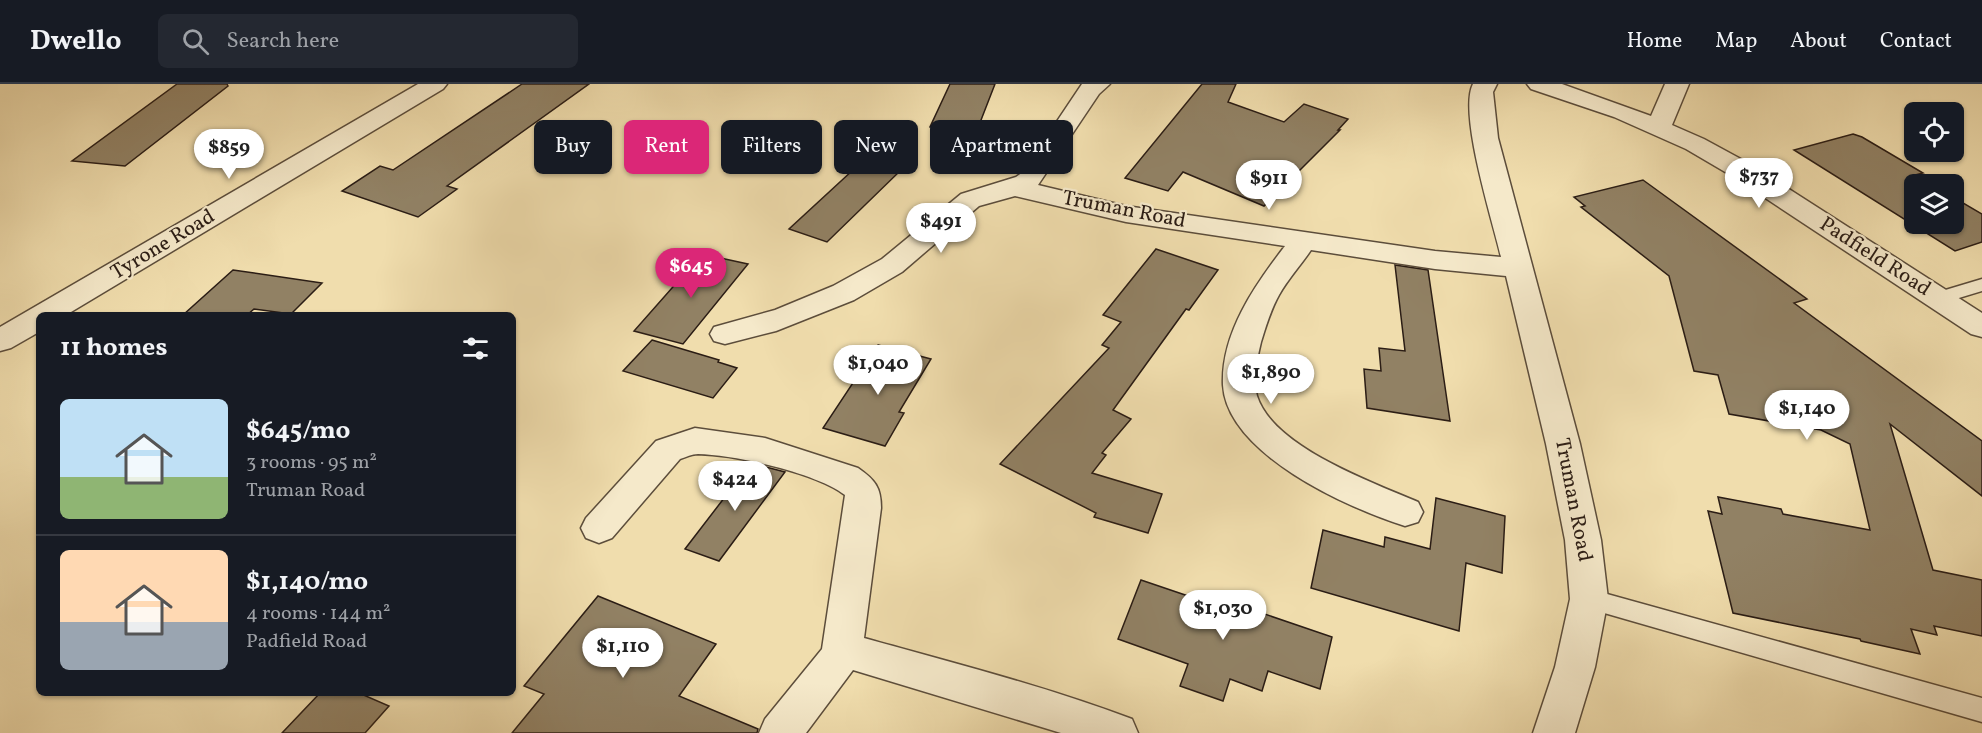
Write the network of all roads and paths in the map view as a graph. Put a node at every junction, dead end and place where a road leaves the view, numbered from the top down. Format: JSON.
{"nodes":[{"id":1,"x":435,"y":84,"type":"edge"},
{"id":2,"x":1098,"y":84,"type":"edge"},
{"id":3,"x":1485,"y":84,"type":"edge"},
{"id":4,"x":1539,"y":84,"type":"edge"},
{"id":5,"x":1677,"y":84,"type":"edge"},
{"id":6,"x":1659,"y":126,"type":"junction"},
{"id":7,"x":1016,"y":188,"type":"junction"},
{"id":8,"x":1305,"y":239,"type":"junction"},
{"id":9,"x":1518,"y":268,"type":"junction"},
{"id":10,"x":1982,"y":285,"type":"edge"},
{"id":11,"x":1939,"y":298,"type":"junction"},
{"id":12,"x":50,"y":312,"type":"edge"},
{"id":13,"x":36,"y":320,"type":"edge"},
{"id":14,"x":1982,"y":327,"type":"edge"},
{"id":15,"x":725,"y":334,"type":"dead end"},
{"id":16,"x":0,"y":341,"type":"edge"},
{"id":17,"x":1405,"y":512,"type":"dead end"},
{"id":18,"x":599,"y":528,"type":"dead end"},
{"id":19,"x":1589,"y":599,"type":"junction"},
{"id":20,"x":842,"y":649,"type":"junction"},
{"id":21,"x":1982,"y":710,"type":"edge"},
{"id":22,"x":780,"y":733,"type":"edge"},
{"id":23,"x":1117,"y":733,"type":"edge"},
{"id":24,"x":1554,"y":733,"type":"edge"}],
"edges":[{"from":1,"to":12,"type":"street","name":"Tyrone Road"},
{"from":2,"to":7,"type":"street"},
{"from":3,"to":9,"type":"street","name":"Truman Road"},
{"from":4,"to":6,"type":"street","name":"Padfield Road"},
{"from":5,"to":6,"type":"street"},
{"from":6,"to":11,"type":"street","name":"Padfield Road"},
{"from":7,"to":8,"type":"street","name":"Truman Road"},
{"from":7,"to":15,"type":"street","name":"Truman Road"},
{"from":8,"to":9,"type":"street","name":"Truman Road"},
{"from":8,"to":17,"type":"street"},
{"from":9,"to":19,"type":"street","name":"Truman Road"},
{"from":10,"to":11,"type":"lane"},
{"from":11,"to":14,"type":"street","name":"Padfield Road"},
{"from":13,"to":16,"type":"street"},
{"from":18,"to":20,"type":"street"},
{"from":19,"to":21,"type":"lane"},
{"from":19,"to":24,"type":"street","name":"Truman Road"},
{"from":20,"to":22,"type":"street"},
{"from":20,"to":23,"type":"street"}]}
